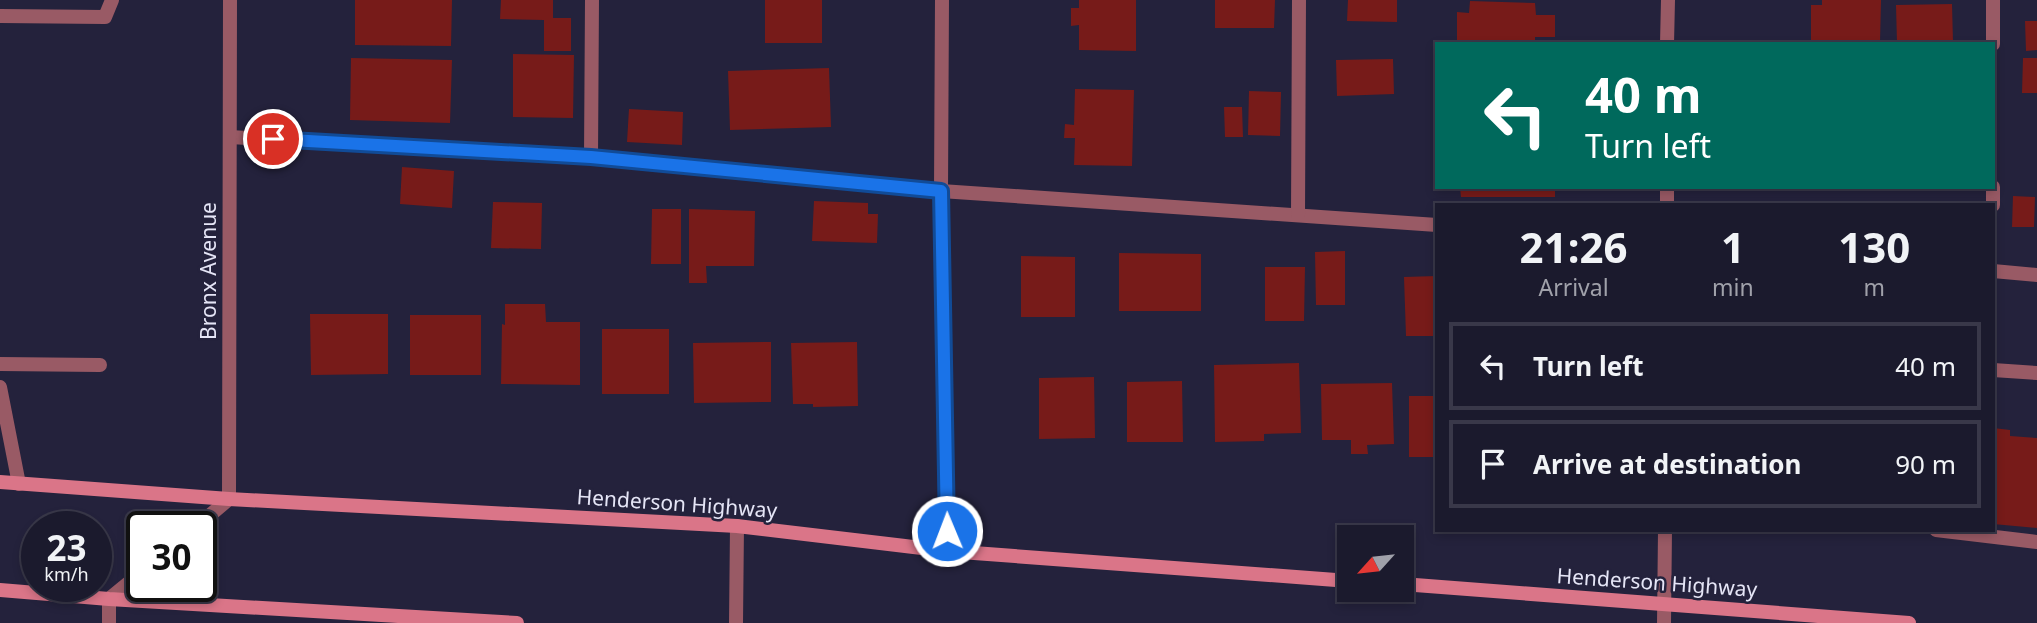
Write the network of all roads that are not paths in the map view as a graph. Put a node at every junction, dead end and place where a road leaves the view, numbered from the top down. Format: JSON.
{"nodes":[{"id":1,"x":112,"y":0,"type":"edge"},
{"id":2,"x":230,"y":0,"type":"edge"},
{"id":3,"x":592,"y":0,"type":"edge"},
{"id":4,"x":942,"y":0,"type":"edge"},
{"id":5,"x":1300,"y":0,"type":"edge"},
{"id":6,"x":1668,"y":0,"type":"edge"},
{"id":7,"x":1993,"y":0,"type":"edge"},
{"id":8,"x":0,"y":16,"type":"edge"},
{"id":9,"x":1667,"y":42,"type":"edge"},
{"id":10,"x":1993,"y":42,"type":"edge"},
{"id":11,"x":230,"y":136,"type":"junction"},
{"id":12,"x":591,"y":157,"type":"junction"},
{"id":13,"x":941,"y":191,"type":"junction"},
{"id":14,"x":1298,"y":215,"type":"junction"},
{"id":15,"x":1435,"y":225,"type":"edge"},
{"id":16,"x":1995,"y":271,"type":"edge"},
{"id":17,"x":2037,"y":275,"type":"edge"},
{"id":18,"x":0,"y":364,"type":"edge"},
{"id":19,"x":100,"y":365,"type":"dead end"},
{"id":20,"x":1995,"y":370,"type":"edge"},
{"id":21,"x":2037,"y":373,"type":"edge"},
{"id":22,"x":0,"y":387,"type":"edge"},
{"id":23,"x":0,"y":482,"type":"edge"},
{"id":24,"x":19,"y":484,"type":"junction"},
{"id":25,"x":229,"y":499,"type":"junction"},
{"id":26,"x":215,"y":511,"type":"edge"},
{"id":27,"x":737,"y":526,"type":"junction"},
{"id":28,"x":1665,"y":532,"type":"edge"},
{"id":29,"x":1953,"y":532,"type":"edge"},
{"id":30,"x":2037,"y":542,"type":"edge"},
{"id":31,"x":947,"y":551,"type":"junction"},
{"id":32,"x":1337,"y":580,"type":"edge"},
{"id":33,"x":126,"y":585,"type":"edge"},
{"id":34,"x":1414,"y":585,"type":"edge"},
{"id":35,"x":0,"y":590,"type":"edge"},
{"id":36,"x":21,"y":592,"type":"edge"},
{"id":37,"x":112,"y":597,"type":"edge"},
{"id":38,"x":112,"y":599,"type":"edge"},
{"id":39,"x":109,"y":602,"type":"edge"},
{"id":40,"x":1665,"y":604,"type":"junction"},
{"id":41,"x":108,"y":623,"type":"edge"},
{"id":42,"x":517,"y":623,"type":"edge"},
{"id":43,"x":736,"y":623,"type":"edge"},
{"id":44,"x":1664,"y":623,"type":"edge"},
{"id":45,"x":1909,"y":623,"type":"edge"}],
"edges":[{"from":1,"to":8,"type":"street"},
{"from":2,"to":11,"type":"street","name":"Bronx Avenue"},
{"from":3,"to":12,"type":"street"},
{"from":4,"to":13,"type":"street"},
{"from":5,"to":14,"type":"street"},
{"from":6,"to":9,"type":"street"},
{"from":7,"to":10,"type":"street"},
{"from":11,"to":12,"type":"street"},
{"from":11,"to":25,"type":"street","name":"Bronx Avenue"},
{"from":12,"to":13,"type":"street"},
{"from":13,"to":14,"type":"street"},
{"from":13,"to":31,"type":"street"},
{"from":14,"to":15,"type":"street"},
{"from":16,"to":17,"type":"street"},
{"from":18,"to":19,"type":"street"},
{"from":20,"to":21,"type":"street"},
{"from":22,"to":24,"type":"street"},
{"from":23,"to":24,"type":"main road","name":"Henderson Highway"},
{"from":24,"to":25,"type":"main road","name":"Henderson Highway"},
{"from":25,"to":26,"type":"street"},
{"from":25,"to":27,"type":"main road","name":"Henderson Highway"},
{"from":27,"to":31,"type":"main road","name":"Henderson Highway"},
{"from":27,"to":43,"type":"street"},
{"from":28,"to":40,"type":"street"},
{"from":29,"to":30,"type":"street"},
{"from":31,"to":32,"type":"main road","name":"Henderson Highway"},
{"from":33,"to":37,"type":"street"},
{"from":34,"to":40,"type":"main road","name":"Henderson Highway"},
{"from":35,"to":36,"type":"main road"},
{"from":38,"to":42,"type":"main road"},
{"from":39,"to":41,"type":"street"},
{"from":40,"to":44,"type":"street"},
{"from":40,"to":45,"type":"main road","name":"Henderson Highway"}]}
